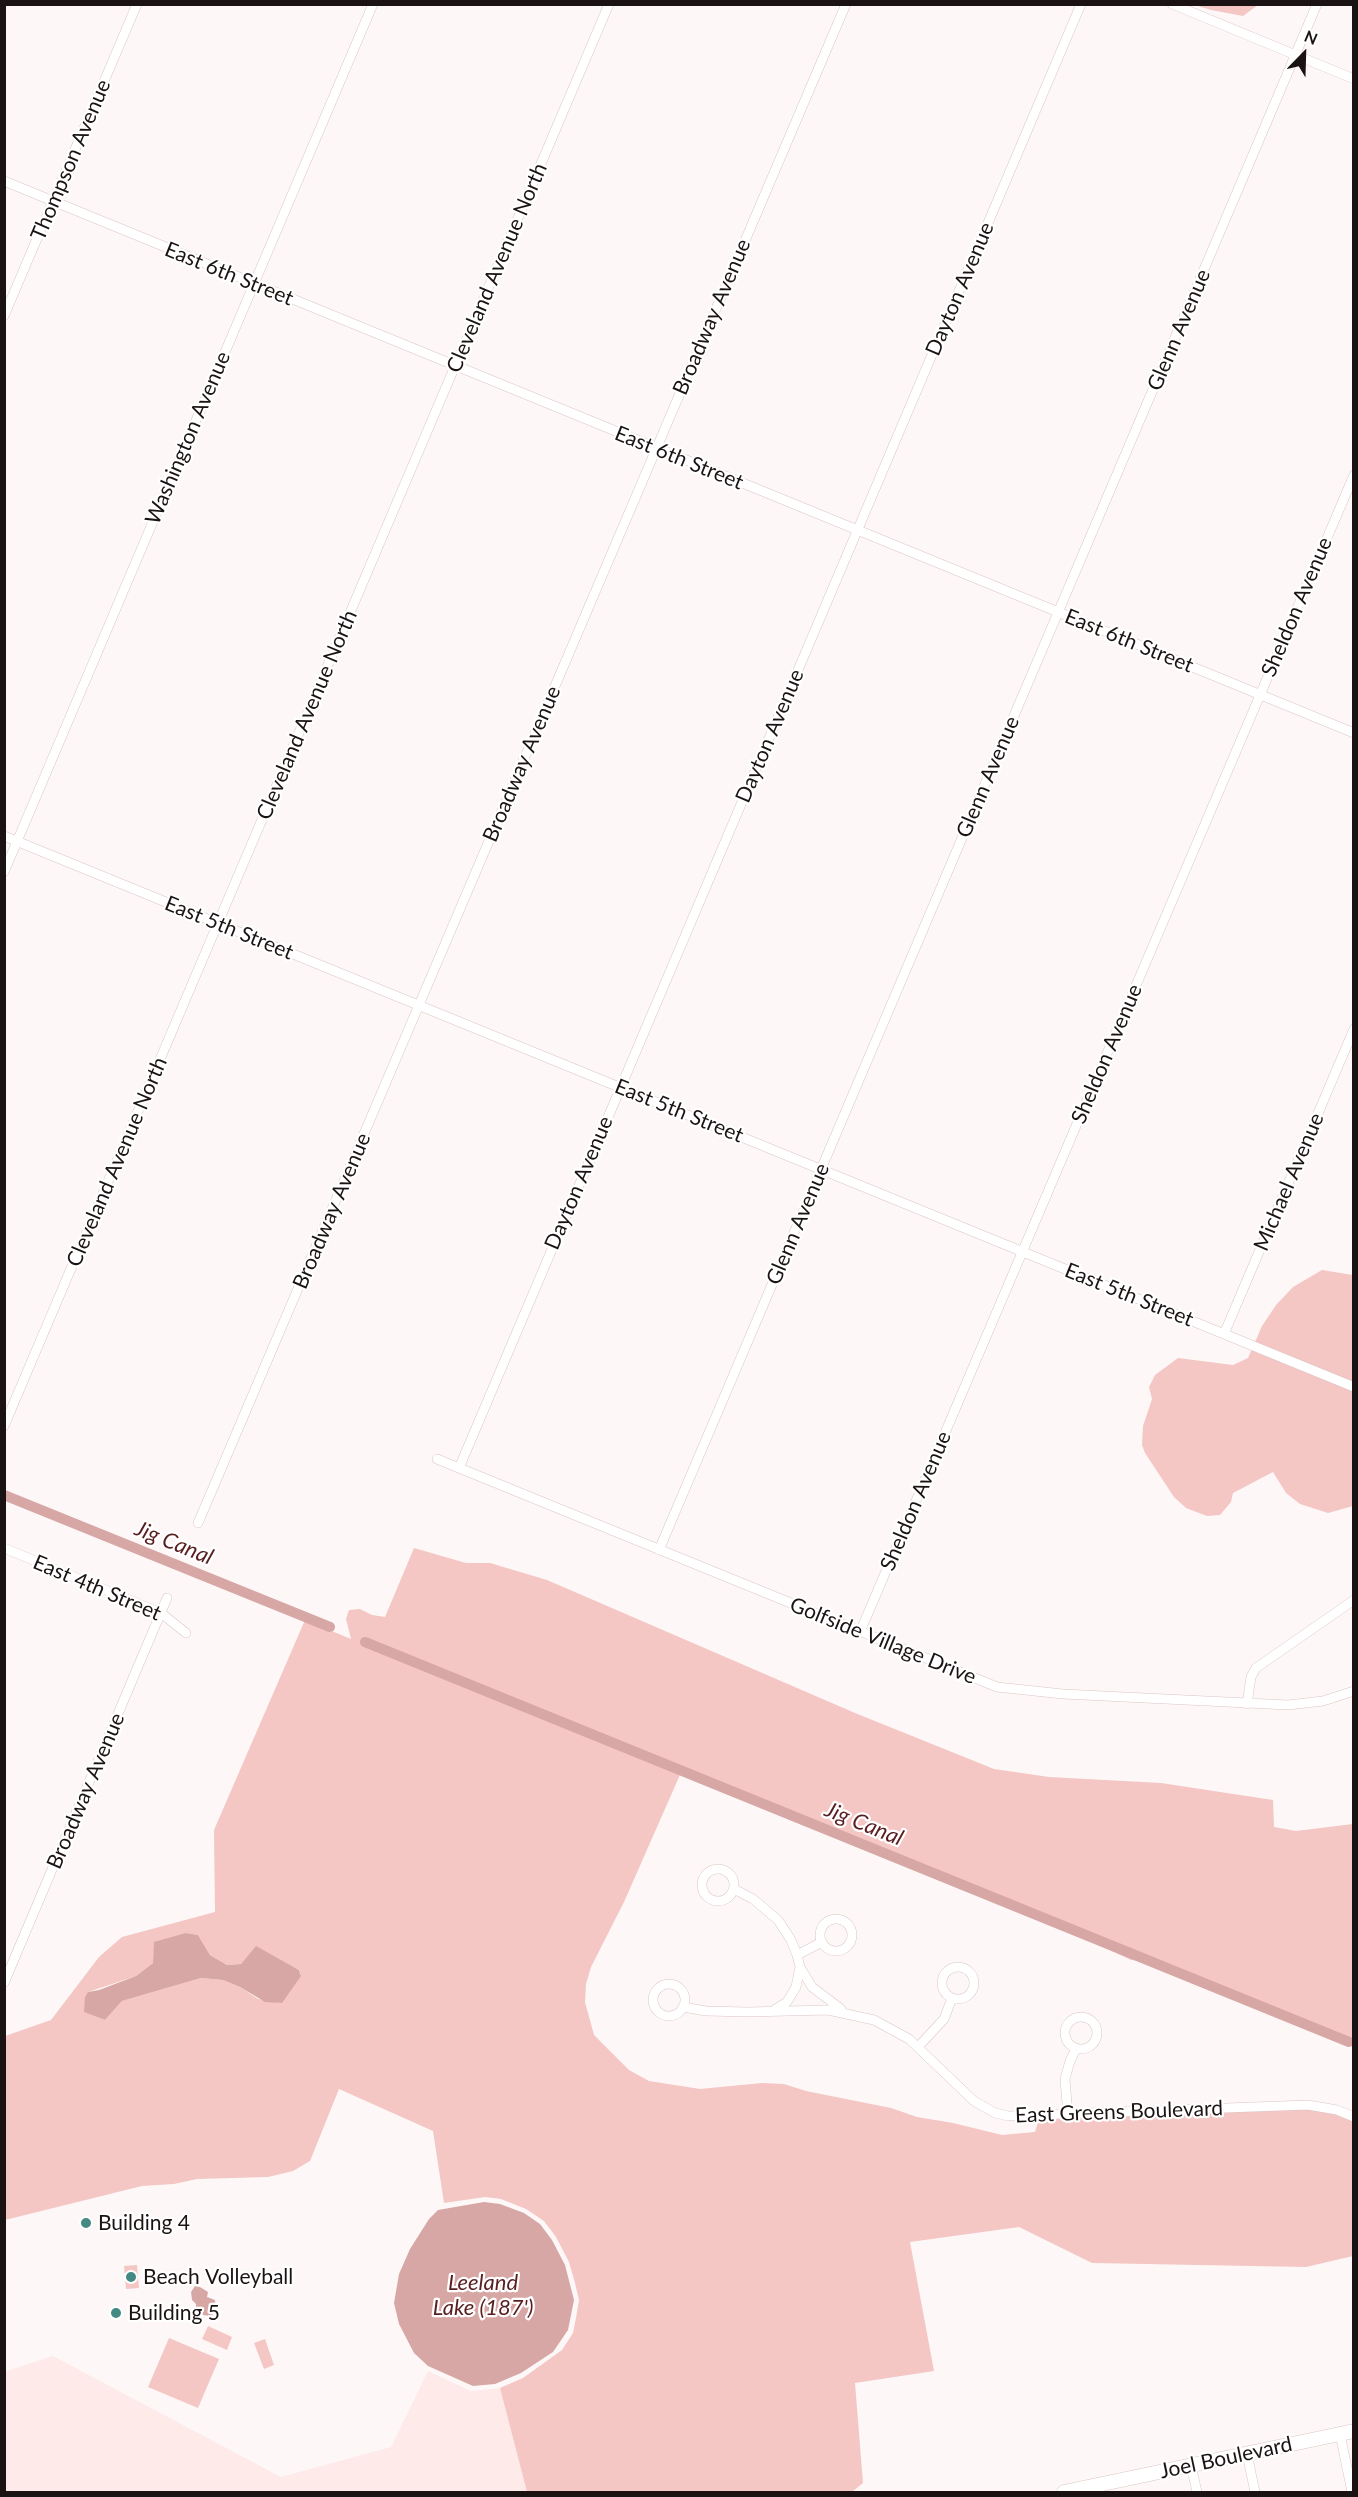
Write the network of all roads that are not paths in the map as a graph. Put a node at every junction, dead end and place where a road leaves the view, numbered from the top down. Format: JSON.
{"nodes":[{"id":1,"x":137,"y":4,"type":"edge"},
{"id":2,"x":374,"y":4,"type":"edge"},
{"id":3,"x":609,"y":4,"type":"edge"},
{"id":4,"x":846,"y":4,"type":"edge"},
{"id":5,"x":1081,"y":4,"type":"edge"},
{"id":6,"x":1172,"y":4,"type":"edge"},
{"id":7,"x":1317,"y":4,"type":"edge"},
{"id":8,"x":1296,"y":55,"type":"junction"},
{"id":9,"x":1353,"y":79,"type":"edge"},
{"id":10,"x":4,"y":181,"type":"edge"},
{"id":11,"x":53,"y":202,"type":"junction"},
{"id":12,"x":253,"y":284,"type":"junction"},
{"id":13,"x":4,"y":316,"type":"edge"},
{"id":14,"x":455,"y":367,"type":"junction"},
{"id":15,"x":656,"y":449,"type":"junction"},
{"id":16,"x":1353,"y":475,"type":"edge"},
{"id":17,"x":858,"y":531,"type":"junction"},
{"id":18,"x":1059,"y":613,"type":"junction"},
{"id":19,"x":1259,"y":694,"type":"junction"},
{"id":20,"x":1353,"y":733,"type":"edge"},
{"id":21,"x":4,"y":836,"type":"edge"},
{"id":22,"x":18,"y":841,"type":"junction"},
{"id":23,"x":4,"y":873,"type":"edge"},
{"id":24,"x":218,"y":923,"type":"junction"},
{"id":25,"x":420,"y":1006,"type":"junction"},
{"id":26,"x":1353,"y":1029,"type":"edge"},
{"id":27,"x":620,"y":1087,"type":"junction"},
{"id":28,"x":821,"y":1170,"type":"junction"},
{"id":29,"x":1022,"y":1251,"type":"junction"},
{"id":30,"x":1224,"y":1334,"type":"junction"},
{"id":31,"x":1353,"y":1387,"type":"edge"},
{"id":32,"x":4,"y":1426,"type":"edge"},
{"id":33,"x":437,"y":1459,"type":"dead end"},
{"id":34,"x":459,"y":1468,"type":"junction"},
{"id":35,"x":198,"y":1523,"type":"dead end"},
{"id":36,"x":4,"y":1548,"type":"edge"},
{"id":37,"x":659,"y":1550,"type":"junction"},
{"id":38,"x":167,"y":1598,"type":"dead end"},
{"id":39,"x":1353,"y":1600,"type":"edge"},
{"id":40,"x":161,"y":1613,"type":"junction"},
{"id":41,"x":860,"y":1632,"type":"junction"},
{"id":42,"x":186,"y":1633,"type":"dead end"},
{"id":43,"x":1353,"y":1691,"type":"edge"},
{"id":44,"x":1247,"y":1704,"type":"junction"},
{"id":45,"x":734,"y":1889,"type":"dead end"},
{"id":46,"x":822,"y":1942,"type":"dead end"},
{"id":47,"x":797,"y":1955,"type":"junction"},
{"id":48,"x":800,"y":1967,"type":"junction"},
{"id":49,"x":4,"y":1983,"type":"edge"},
{"id":50,"x":952,"y":1998,"type":"dead end"},
{"id":51,"x":683,"y":2007,"type":"dead end"},
{"id":52,"x":765,"y":2012,"type":"junction"},
{"id":53,"x":846,"y":2012,"type":"junction"},
{"id":54,"x":918,"y":2047,"type":"junction"},
{"id":55,"x":1076,"y":2049,"type":"dead end"},
{"id":56,"x":1068,"y":2116,"type":"junction"},
{"id":57,"x":1353,"y":2116,"type":"edge"},
{"id":58,"x":1346,"y":2433,"type":"edge"},
{"id":59,"x":1246,"y":2454,"type":"junction"},
{"id":60,"x":1191,"y":2465,"type":"junction"},
{"id":61,"x":1098,"y":2489,"type":"edge"},
{"id":62,"x":1064,"y":2493,"type":"edge"},
{"id":63,"x":1197,"y":2493,"type":"edge"},
{"id":64,"x":1255,"y":2493,"type":"edge"},
{"id":65,"x":1352,"y":2493,"type":"edge"}],
"edges":[{"from":1,"to":11,"type":"street","name":"Thompson Avenue"},
{"from":2,"to":12,"type":"street","name":"Washington Avenue"},
{"from":3,"to":14,"type":"street","name":"Cleveland Avenue North"},
{"from":4,"to":15,"type":"street","name":"Broadway Avenue"},
{"from":5,"to":17,"type":"street","name":"Dayton Avenue"},
{"from":6,"to":8,"type":"street"},
{"from":7,"to":8,"type":"street","name":"Glenn Avenue"},
{"from":8,"to":9,"type":"street"},
{"from":8,"to":18,"type":"street","name":"Glenn Avenue"},
{"from":10,"to":11,"type":"street","name":"East 6th Street"},
{"from":11,"to":12,"type":"street","name":"East 6th Street"},
{"from":11,"to":13,"type":"street","name":"Thompson Avenue"},
{"from":12,"to":14,"type":"street","name":"East 6th Street"},
{"from":12,"to":22,"type":"street","name":"Washington Avenue"},
{"from":14,"to":15,"type":"street","name":"East 6th Street"},
{"from":14,"to":24,"type":"street","name":"Cleveland Avenue North"},
{"from":15,"to":17,"type":"street","name":"East 6th Street"},
{"from":15,"to":25,"type":"street","name":"Broadway Avenue"},
{"from":16,"to":19,"type":"street","name":"Sheldon Avenue"},
{"from":17,"to":18,"type":"street","name":"East 6th Street"},
{"from":17,"to":27,"type":"street","name":"Dayton Avenue"},
{"from":18,"to":19,"type":"street","name":"East 6th Street"},
{"from":18,"to":28,"type":"street","name":"Glenn Avenue"},
{"from":19,"to":20,"type":"street","name":"East 6th Street"},
{"from":19,"to":29,"type":"street","name":"Sheldon Avenue"},
{"from":21,"to":22,"type":"street","name":"East 5th Street"},
{"from":22,"to":23,"type":"street","name":"Washington Avenue"},
{"from":22,"to":24,"type":"street","name":"East 5th Street"},
{"from":24,"to":25,"type":"street","name":"East 5th Street"},
{"from":24,"to":32,"type":"street","name":"Cleveland Avenue North"},
{"from":25,"to":27,"type":"street","name":"East 5th Street"},
{"from":25,"to":35,"type":"street","name":"Broadway Avenue"},
{"from":26,"to":30,"type":"street","name":"Michael Avenue"},
{"from":27,"to":28,"type":"street","name":"East 5th Street"},
{"from":27,"to":34,"type":"street","name":"Dayton Avenue"},
{"from":28,"to":29,"type":"street","name":"East 5th Street"},
{"from":28,"to":37,"type":"street","name":"Glenn Avenue"},
{"from":29,"to":30,"type":"street","name":"East 5th Street"},
{"from":29,"to":41,"type":"street","name":"Sheldon Avenue"},
{"from":30,"to":31,"type":"street","name":"East 5th Street"},
{"from":33,"to":34,"type":"street","name":"Golfside Village Drive"},
{"from":34,"to":37,"type":"street","name":"Golfside Village Drive"},
{"from":36,"to":40,"type":"street","name":"East 4th Street"},
{"from":37,"to":41,"type":"street","name":"Golfside Village Drive"},
{"from":38,"to":40,"type":"street","name":"Broadway Avenue"},
{"from":39,"to":44,"type":"street"},
{"from":40,"to":42,"type":"street","name":"East 4th Street"},
{"from":40,"to":49,"type":"street","name":"Broadway Avenue"},
{"from":41,"to":44,"type":"street","name":"Golfside Village Drive"},
{"from":43,"to":44,"type":"street","name":"Golfside Village Drive"},
{"from":45,"to":47,"type":"street"},
{"from":46,"to":47,"type":"street"},
{"from":47,"to":48,"type":"street"},
{"from":48,"to":52,"type":"street"},
{"from":48,"to":53,"type":"street","name":"East Greens Boulevard"},
{"from":50,"to":54,"type":"street"},
{"from":51,"to":52,"type":"street","name":"East Greens Boulevard"},
{"from":52,"to":53,"type":"street","name":"East Greens Boulevard"},
{"from":53,"to":54,"type":"street","name":"East Greens Boulevard"},
{"from":54,"to":56,"type":"street","name":"East Greens Boulevard"},
{"from":55,"to":56,"type":"street"},
{"from":56,"to":57,"type":"street","name":"East Greens Boulevard"},
{"from":58,"to":59,"type":"main road","name":"Joel Boulevard"},
{"from":58,"to":65,"type":"street"},
{"from":59,"to":60,"type":"main road","name":"Joel Boulevard"},
{"from":59,"to":64,"type":"street"},
{"from":60,"to":61,"type":"main road","name":"Joel Boulevard"},
{"from":60,"to":63,"type":"street"},
{"from":61,"to":62,"type":"main road","name":"Joel Boulevard"}]}
